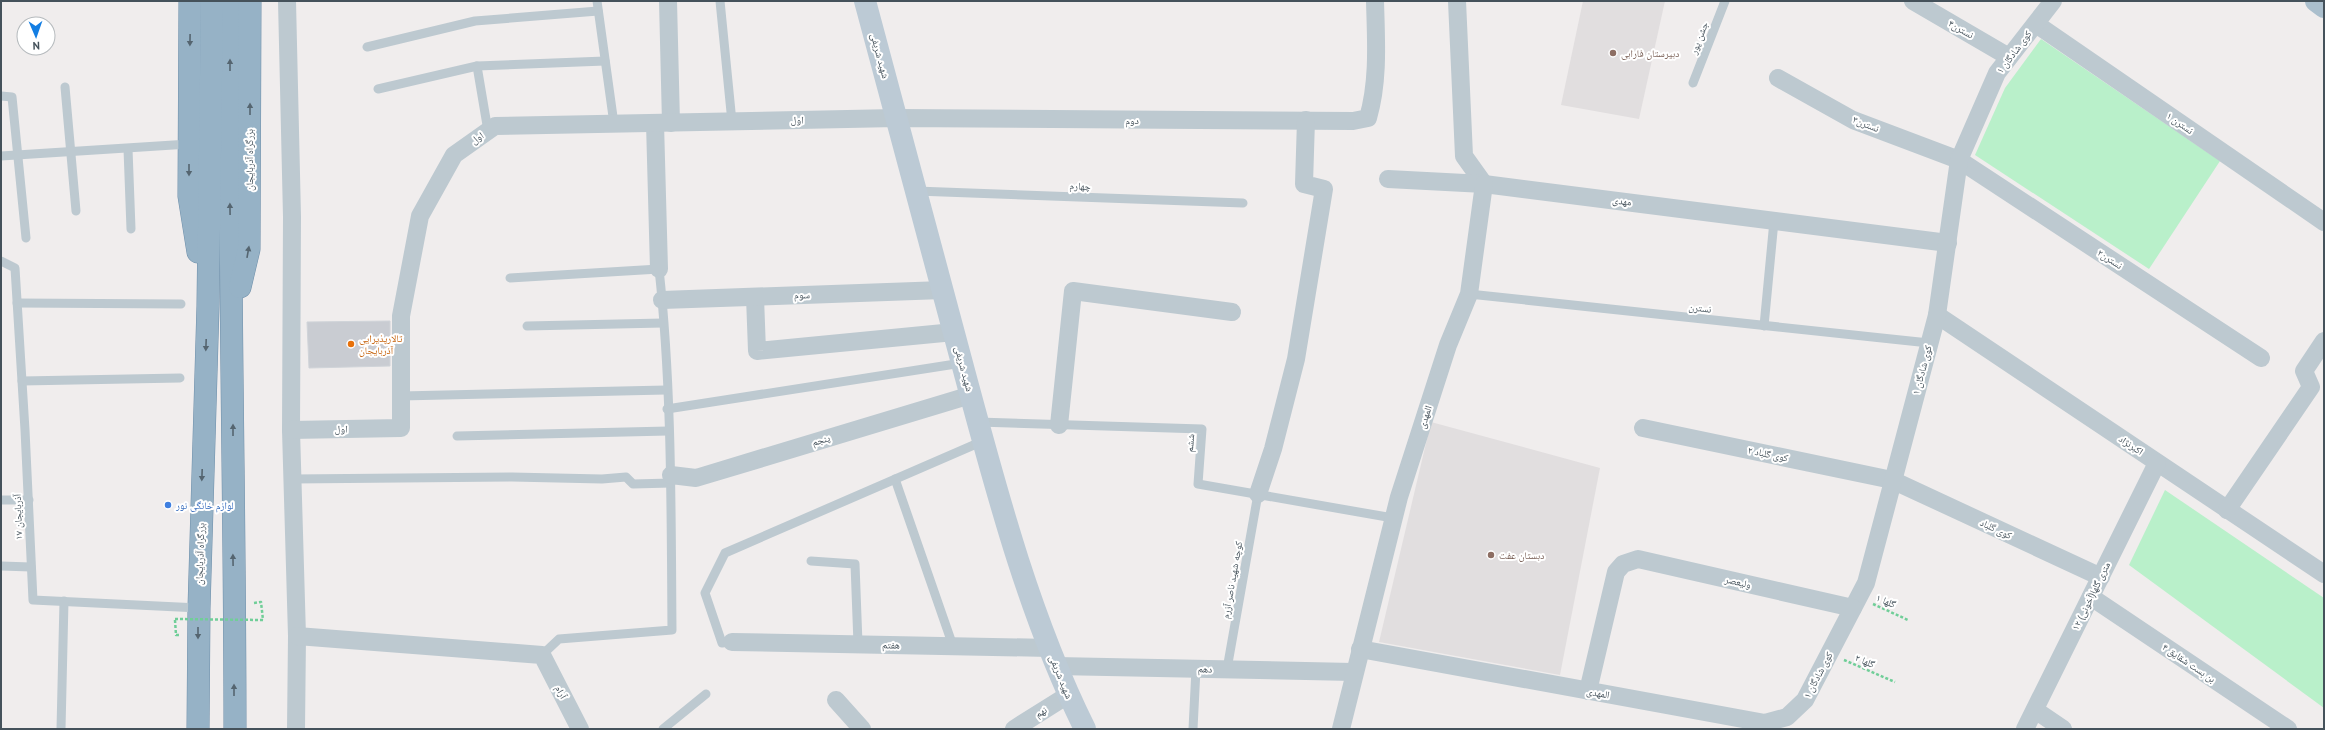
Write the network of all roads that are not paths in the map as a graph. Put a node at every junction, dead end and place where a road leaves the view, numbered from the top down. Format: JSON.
{"nodes":[{"id":1,"x":190,"y":1,"type":"edge"},
{"id":2,"x":212,"y":1,"type":"edge"},
{"id":3,"x":230,"y":1,"type":"edge"},
{"id":4,"x":250,"y":1,"type":"edge"},
{"id":5,"x":287,"y":1,"type":"edge"},
{"id":6,"x":597,"y":1,"type":"edge"},
{"id":7,"x":668,"y":1,"type":"edge"},
{"id":8,"x":720,"y":1,"type":"edge"},
{"id":9,"x":865,"y":1,"type":"edge"},
{"id":10,"x":1375,"y":1,"type":"edge"},
{"id":11,"x":1457,"y":1,"type":"edge"},
{"id":12,"x":1724,"y":1,"type":"edge"},
{"id":13,"x":1913,"y":1,"type":"edge"},
{"id":14,"x":2053,"y":1,"type":"edge"},
{"id":15,"x":2316,"y":1,"type":"edge"},
{"id":16,"x":2324,"y":7,"type":"edge"},
{"id":17,"x":598,"y":11,"type":"junction"},
{"id":18,"x":2036,"y":24,"type":"junction"},
{"id":19,"x":367,"y":48,"type":"dead end"},
{"id":20,"x":2009,"y":57,"type":"junction"},
{"id":21,"x":605,"y":62,"type":"junction"},
{"id":22,"x":477,"y":66,"type":"junction"},
{"id":23,"x":1778,"y":78,"type":"dead end"},
{"id":24,"x":1693,"y":83,"type":"dead end"},
{"id":25,"x":65,"y":87,"type":"dead end"},
{"id":26,"x":378,"y":89,"type":"dead end"},
{"id":27,"x":1,"y":96,"type":"edge"},
{"id":28,"x":896,"y":118,"type":"junction"},
{"id":29,"x":1306,"y":120,"type":"junction"},
{"id":30,"x":732,"y":122,"type":"junction"},
{"id":31,"x":663,"y":123,"type":"junction"},
{"id":32,"x":614,"y":124,"type":"junction"},
{"id":33,"x":488,"y":131,"type":"junction"},
{"id":34,"x":189,"y":144,"type":"junction"},
{"id":35,"x":128,"y":149,"type":"junction"},
{"id":36,"x":72,"y":152,"type":"junction"},
{"id":37,"x":1,"y":156,"type":"edge"},
{"id":38,"x":16,"y":156,"type":"junction"},
{"id":39,"x":1959,"y":160,"type":"junction"},
{"id":40,"x":1388,"y":179,"type":"dead end"},
{"id":41,"x":1484,"y":184,"type":"junction"},
{"id":42,"x":916,"y":191,"type":"junction"},
{"id":43,"x":1243,"y":203,"type":"dead end"},
{"id":44,"x":76,"y":211,"type":"dead end"},
{"id":45,"x":1774,"y":221,"type":"junction"},
{"id":46,"x":2324,"y":222,"type":"edge"},
{"id":47,"x":130,"y":229,"type":"dead end"},
{"id":48,"x":26,"y":238,"type":"dead end"},
{"id":49,"x":1948,"y":243,"type":"junction"},
{"id":50,"x":1,"y":261,"type":"edge"},
{"id":51,"x":659,"y":269,"type":"junction"},
{"id":52,"x":510,"y":278,"type":"dead end"},
{"id":53,"x":942,"y":290,"type":"junction"},
{"id":54,"x":1469,"y":294,"type":"junction"},
{"id":55,"x":755,"y":297,"type":"junction"},
{"id":56,"x":662,"y":300,"type":"junction"},
{"id":57,"x":18,"y":303,"type":"junction"},
{"id":58,"x":181,"y":304,"type":"dead end"},
{"id":59,"x":208,"y":306,"type":"junction"},
{"id":60,"x":1232,"y":312,"type":"dead end"},
{"id":61,"x":1937,"y":315,"type":"junction"},
{"id":62,"x":232,"y":318,"type":"junction"},
{"id":63,"x":663,"y":323,"type":"junction"},
{"id":64,"x":527,"y":326,"type":"dead end"},
{"id":65,"x":1764,"y":326,"type":"junction"},
{"id":66,"x":954,"y":332,"type":"junction"},
{"id":67,"x":2324,"y":341,"type":"edge"},
{"id":68,"x":1929,"y":343,"type":"junction"},
{"id":69,"x":2261,"y":358,"type":"dead end"},
{"id":70,"x":962,"y":363,"type":"junction"},
{"id":71,"x":180,"y":378,"type":"dead end"},
{"id":72,"x":22,"y":382,"type":"junction"},
{"id":73,"x":666,"y":390,"type":"junction"},
{"id":74,"x":971,"y":395,"type":"junction"},
{"id":75,"x":401,"y":396,"type":"junction"},
{"id":76,"x":667,"y":409,"type":"junction"},
{"id":77,"x":1059,"y":425,"type":"junction"},
{"id":78,"x":1643,"y":428,"type":"dead end"},
{"id":79,"x":290,"y":430,"type":"junction"},
{"id":80,"x":668,"y":431,"type":"junction"},
{"id":81,"x":981,"y":432,"type":"junction"},
{"id":82,"x":457,"y":436,"type":"dead end"},
{"id":83,"x":2157,"y":463,"type":"junction"},
{"id":84,"x":293,"y":479,"type":"junction"},
{"id":85,"x":671,"y":479,"type":"junction"},
{"id":86,"x":895,"y":479,"type":"junction"},
{"id":87,"x":1892,"y":480,"type":"junction"},
{"id":88,"x":1258,"y":494,"type":"junction"},
{"id":89,"x":1,"y":500,"type":"edge"},
{"id":90,"x":28,"y":500,"type":"junction"},
{"id":91,"x":2227,"y":510,"type":"junction"},
{"id":92,"x":1394,"y":518,"type":"junction"},
{"id":93,"x":811,"y":561,"type":"dead end"},
{"id":94,"x":1,"y":566,"type":"edge"},
{"id":95,"x":31,"y":566,"type":"junction"},
{"id":96,"x":2324,"y":574,"type":"edge"},
{"id":97,"x":2101,"y":577,"type":"junction"},
{"id":98,"x":2091,"y":597,"type":"junction"},
{"id":99,"x":64,"y":601,"type":"junction"},
{"id":100,"x":1855,"y":603,"type":"junction"},
{"id":101,"x":198,"y":608,"type":"junction"},
{"id":102,"x":297,"y":636,"type":"junction"},
{"id":103,"x":732,"y":642,"type":"joint"},
{"id":104,"x":858,"y":644,"type":"junction"},
{"id":105,"x":953,"y":646,"type":"junction"},
{"id":106,"x":1360,"y":649,"type":"junction"},
{"id":107,"x":542,"y":655,"type":"junction"},
{"id":108,"x":1053,"y":657,"type":"junction"},
{"id":109,"x":1196,"y":669,"type":"junction"},
{"id":110,"x":1227,"y":669,"type":"junction"},
{"id":111,"x":1353,"y":672,"type":"junction"},
{"id":112,"x":1588,"y":691,"type":"junction"},
{"id":113,"x":706,"y":694,"type":"dead end"},
{"id":114,"x":1068,"y":695,"type":"junction"},
{"id":115,"x":836,"y":700,"type":"dead end"},
{"id":116,"x":2035,"y":710,"type":"junction"},
{"id":117,"x":1763,"y":726,"type":"edge"},
{"id":118,"x":237,"y":728,"type":"edge"},
{"id":119,"x":61,"y":729,"type":"edge"},
{"id":120,"x":198,"y":729,"type":"edge"},
{"id":121,"x":296,"y":729,"type":"edge"},
{"id":122,"x":580,"y":729,"type":"edge"},
{"id":123,"x":663,"y":729,"type":"edge"},
{"id":124,"x":862,"y":729,"type":"edge"},
{"id":125,"x":1014,"y":729,"type":"edge"},
{"id":126,"x":1085,"y":729,"type":"edge"},
{"id":127,"x":1193,"y":729,"type":"edge"},
{"id":128,"x":1341,"y":729,"type":"edge"},
{"id":129,"x":2025,"y":729,"type":"edge"},
{"id":130,"x":2063,"y":729,"type":"edge"},
{"id":131,"x":2288,"y":729,"type":"edge"}],
"edges":[{"from":1,"to":34,"type":"highway","name":"بزرگراه آذربایجان","one_way":true},
{"from":2,"to":59,"type":"highway","name":"بزرگراه آذربایجان"},
{"from":62,"to":3,"type":"highway","name":"بزرگراه آذربایجان","one_way":true},
{"from":62,"to":4,"type":"highway","name":"بزرگراه آذربایجان","one_way":true},
{"from":5,"to":79,"type":"street"},
{"from":6,"to":17,"type":"lane"},
{"from":7,"to":31,"type":"street"},
{"from":8,"to":30,"type":"lane"},
{"from":9,"to":28,"type":"main road","name":"شهید شریفی"},
{"from":10,"to":29,"type":"street","name":"دوم"},
{"from":11,"to":41,"type":"street"},
{"from":12,"to":24,"type":"lane","name":"جشن پور"},
{"from":13,"to":20,"type":"street","name":"نسترن۴"},
{"from":14,"to":18,"type":"street","name":"کوی شادگان ۱"},
{"from":15,"to":16,"type":"main road"},
{"from":17,"to":19,"type":"lane"},
{"from":17,"to":21,"type":"lane"},
{"from":18,"to":20,"type":"street","name":"کوی شادگان ۱"},
{"from":18,"to":46,"type":"street","name":"نسترن ۱"},
{"from":20,"to":39,"type":"street","name":"کوی شادگان ۱"},
{"from":21,"to":22,"type":"lane"},
{"from":21,"to":32,"type":"lane"},
{"from":22,"to":26,"type":"lane"},
{"from":22,"to":33,"type":"lane"},
{"from":23,"to":39,"type":"street","name":"نسترن۳"},
{"from":25,"to":36,"type":"lane"},
{"from":27,"to":38,"type":"lane"},
{"from":28,"to":29,"type":"street","name":"دوم"},
{"from":28,"to":30,"type":"street","name":"اول"},
{"from":28,"to":42,"type":"main road","name":"شهید شریفی"},
{"from":29,"to":88,"type":"street"},
{"from":30,"to":31,"type":"street","name":"اول"},
{"from":31,"to":32,"type":"street","name":"اول"},
{"from":31,"to":51,"type":"street"},
{"from":32,"to":33,"type":"street","name":"اول"},
{"from":33,"to":75,"type":"street","name":"اول"},
{"from":34,"to":35,"type":"lane"},
{"from":34,"to":59,"type":"highway","name":"بزرگراه آذربایجان","one_way":true},
{"from":35,"to":36,"type":"lane"},
{"from":35,"to":47,"type":"lane"},
{"from":36,"to":38,"type":"lane"},
{"from":36,"to":44,"type":"lane"},
{"from":37,"to":38,"type":"lane"},
{"from":38,"to":48,"type":"lane"},
{"from":39,"to":49,"type":"street","name":"کوی شادگان ۱"},
{"from":39,"to":69,"type":"street","name":"نسترن۲"},
{"from":40,"to":41,"type":"street","name":"مهدی"},
{"from":41,"to":45,"type":"street","name":"مهدی"},
{"from":41,"to":54,"type":"street","name":"المهدی"},
{"from":42,"to":43,"type":"lane","name":"چهارم"},
{"from":42,"to":53,"type":"main road","name":"شهید شریفی"},
{"from":45,"to":49,"type":"street","name":"مهدی"},
{"from":45,"to":65,"type":"lane"},
{"from":49,"to":61,"type":"street","name":"کوی شادگان ۱"},
{"from":50,"to":57,"type":"lane","name":"آذربایجان ۱۷"},
{"from":51,"to":52,"type":"lane"},
{"from":51,"to":56,"type":"lane"},
{"from":53,"to":55,"type":"street","name":"سوم"},
{"from":53,"to":66,"type":"main road","name":"شهید شریفی"},
{"from":54,"to":65,"type":"lane","name":"نسترن"},
{"from":54,"to":92,"type":"street","name":"المهدی"},
{"from":55,"to":56,"type":"street","name":"سوم"},
{"from":55,"to":66,"type":"street"},
{"from":56,"to":63,"type":"lane"},
{"from":57,"to":58,"type":"lane"},
{"from":57,"to":72,"type":"lane","name":"آذربایجان ۱۷"},
{"from":59,"to":101,"type":"highway","name":"بزرگراه آذربایجان","one_way":true},
{"from":60,"to":77,"type":"street"},
{"from":61,"to":68,"type":"street","name":"کوی شادگان ۱"},
{"from":61,"to":83,"type":"street","name":"اکبرنژاد"},
{"from":118,"to":62,"type":"highway","name":"بزرگراه آذربایجان","one_way":true},
{"from":63,"to":64,"type":"lane"},
{"from":63,"to":73,"type":"lane"},
{"from":65,"to":68,"type":"lane","name":"نسترن"},
{"from":66,"to":70,"type":"main road","name":"شهید شریفی"},
{"from":67,"to":91,"type":"street"},
{"from":68,"to":87,"type":"street","name":"کوی شادگان ۱"},
{"from":70,"to":74,"type":"main road","name":"شهید شریفی"},
{"from":70,"to":76,"type":"lane"},
{"from":71,"to":72,"type":"lane"},
{"from":72,"to":90,"type":"lane","name":"آذربایجان ۱۷"},
{"from":73,"to":75,"type":"lane"},
{"from":73,"to":76,"type":"lane"},
{"from":74,"to":81,"type":"main road","name":"شهید شریفی"},
{"from":74,"to":85,"type":"street","name":"پنجم"},
{"from":75,"to":79,"type":"street","name":"اول"},
{"from":76,"to":80,"type":"lane"},
{"from":77,"to":81,"type":"lane","name":"ششم"},
{"from":77,"to":88,"type":"lane","name":"ششم"},
{"from":78,"to":87,"type":"street","name":"کوی گلباد ۲"},
{"from":79,"to":84,"type":"street"},
{"from":80,"to":82,"type":"lane"},
{"from":80,"to":85,"type":"lane"},
{"from":81,"to":86,"type":"lane"},
{"from":81,"to":108,"type":"main road","name":"شهید شریفی"},
{"from":83,"to":91,"type":"street","name":"اکبرنژاد"},
{"from":83,"to":97,"type":"street","name":"۱۲ متری گلها(آخونی)"},
{"from":84,"to":85,"type":"lane"},
{"from":84,"to":102,"type":"street"},
{"from":85,"to":107,"type":"lane"},
{"from":86,"to":103,"type":"lane"},
{"from":86,"to":105,"type":"lane"},
{"from":87,"to":97,"type":"street","name":"کوی گلباد"},
{"from":87,"to":100,"type":"street","name":"کوی شادگان ۱"},
{"from":88,"to":92,"type":"lane","name":"ششم"},
{"from":88,"to":110,"type":"lane","name":"کوچه شهید ناصر آزرم"},
{"from":89,"to":90,"type":"lane"},
{"from":90,"to":95,"type":"lane","name":"آذربایجان ۱۷"},
{"from":91,"to":96,"type":"street","name":"اکبرنژاد"},
{"from":92,"to":106,"type":"street","name":"المهدی"},
{"from":93,"to":104,"type":"lane"},
{"from":94,"to":95,"type":"lane"},
{"from":95,"to":99,"type":"lane","name":"آذربایجان ۱۷"},
{"from":97,"to":98,"type":"street","name":"۱۲ متری گلها(آخونی)"},
{"from":98,"to":116,"type":"street","name":"۱۲ متری گلها(آخونی)"},
{"from":98,"to":131,"type":"street","name":"بن بست شقایق ۴"},
{"from":99,"to":101,"type":"lane","name":"آذربایجان ۱۷"},
{"from":99,"to":119,"type":"lane"},
{"from":100,"to":112,"type":"street","name":"ولیعصر"},
{"from":100,"to":117,"type":"street","name":"کوی شادگان ۱"},
{"from":101,"to":120,"type":"highway","name":"بزرگراه آذربایجان","one_way":true},
{"from":102,"to":107,"type":"street"},
{"from":102,"to":121,"type":"street"},
{"from":103,"to":104,"type":"street","name":"هفتم"},
{"from":104,"to":105,"type":"street","name":"هفتم"},
{"from":105,"to":108,"type":"street","name":"هفتم"},
{"from":106,"to":111,"type":"street","name":"المهدی"},
{"from":106,"to":112,"type":"street","name":"المهدی"},
{"from":107,"to":122,"type":"street","name":"آرام"},
{"from":108,"to":109,"type":"street","name":"دهم"},
{"from":108,"to":114,"type":"main road","name":"شهید شریفی"},
{"from":109,"to":110,"type":"street","name":"دهم"},
{"from":109,"to":127,"type":"lane"},
{"from":110,"to":111,"type":"street","name":"دهم"},
{"from":111,"to":128,"type":"street","name":"المهدی"},
{"from":112,"to":117,"type":"street","name":"المهدی"},
{"from":113,"to":123,"type":"lane"},
{"from":114,"to":125,"type":"street","name":"نهم"},
{"from":114,"to":126,"type":"main road","name":"شهید شریفی"},
{"from":115,"to":124,"type":"street"},
{"from":116,"to":129,"type":"street","name":"۱۲ متری گلها(آخونی)"},
{"from":116,"to":130,"type":"street"}]}
